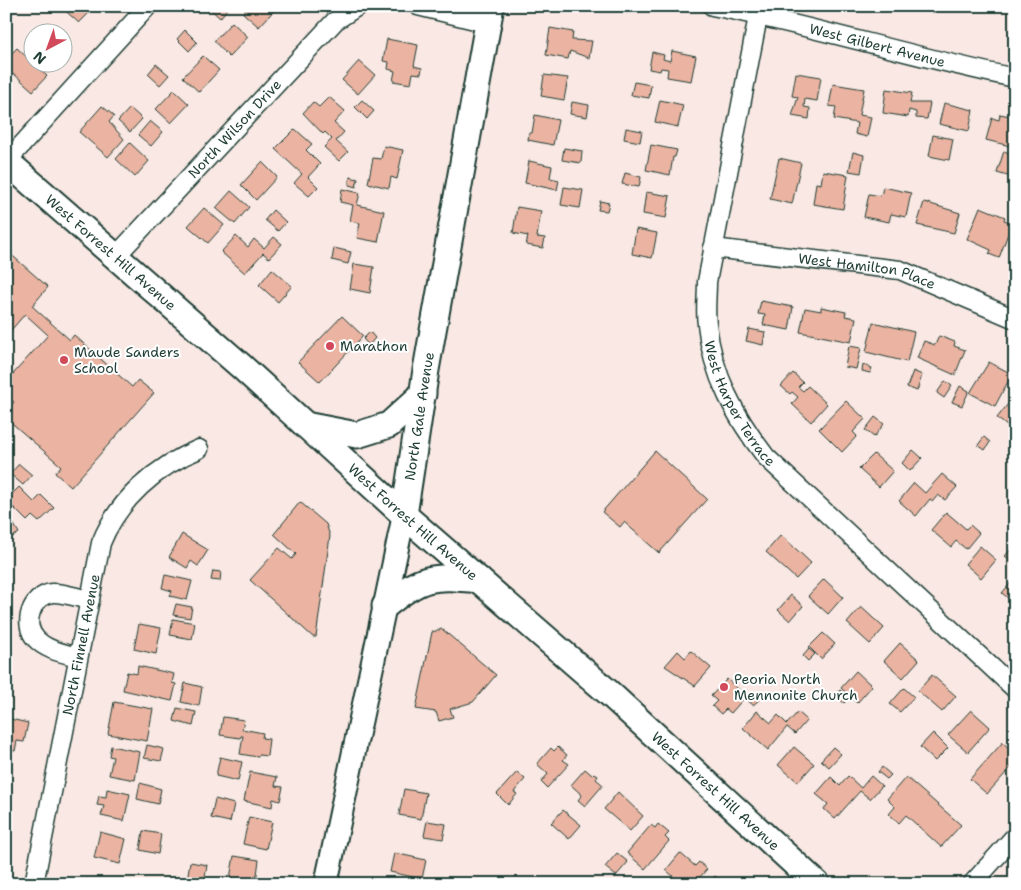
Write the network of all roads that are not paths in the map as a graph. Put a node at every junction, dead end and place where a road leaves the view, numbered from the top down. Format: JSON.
{"nodes":[{"id":1,"x":148,"y":6,"type":"edge"},
{"id":2,"x":358,"y":6,"type":"edge"},
{"id":3,"x":418,"y":6,"type":"edge"},
{"id":4,"x":712,"y":6,"type":"edge"},
{"id":5,"x":758,"y":11,"type":"edge"},
{"id":6,"x":489,"y":14,"type":"edge"},
{"id":7,"x":1015,"y":78,"type":"edge"},
{"id":8,"x":6,"y":161,"type":"edge"},
{"id":9,"x":713,"y":248,"type":"junction"},
{"id":10,"x":116,"y":256,"type":"junction"},
{"id":11,"x":1015,"y":319,"type":"edge"},
{"id":12,"x":422,"y":394,"type":"junction"},
{"id":13,"x":305,"y":425,"type":"junction"},
{"id":14,"x":198,"y":449,"type":"dead end"},
{"id":15,"x":404,"y":515,"type":"junction"},
{"id":16,"x":479,"y":580,"type":"junction"},
{"id":17,"x":90,"y":600,"type":"junction"},
{"id":18,"x":385,"y":606,"type":"junction"},
{"id":19,"x":78,"y":656,"type":"junction"},
{"id":20,"x":1015,"y":689,"type":"edge"},
{"id":21,"x":1015,"y":836,"type":"edge"},
{"id":22,"x":34,"y":884,"type":"edge"},
{"id":23,"x":326,"y":884,"type":"edge"},
{"id":24,"x":817,"y":884,"type":"edge"},
{"id":25,"x":972,"y":884,"type":"edge"}],
"edges":[{"from":1,"to":8,"type":"street"},
{"from":2,"to":10,"type":"street","name":"North Wilson Drive"},
{"from":3,"to":6,"type":"street"},
{"from":4,"to":5,"type":"street","name":"West Gilbert Avenue"},
{"from":5,"to":7,"type":"street","name":"West Gilbert Avenue"},
{"from":5,"to":9,"type":"street","name":"West Harper Terrace"},
{"from":6,"to":12,"type":"main road","name":"North Gale Avenue"},
{"from":8,"to":10,"type":"main road","name":"West Forrest Hill Avenue"},
{"from":9,"to":11,"type":"street","name":"West Hamilton Place"},
{"from":9,"to":20,"type":"street","name":"West Harper Terrace"},
{"from":10,"to":13,"type":"main road","name":"West Forrest Hill Avenue"},
{"from":12,"to":13,"type":"main road"},
{"from":12,"to":15,"type":"main road","name":"North Gale Avenue"},
{"from":13,"to":15,"type":"main road","name":"West Forrest Hill Avenue"},
{"from":14,"to":17,"type":"street","name":"North Finnell Avenue"},
{"from":15,"to":16,"type":"main road","name":"West Forrest Hill Avenue"},
{"from":15,"to":18,"type":"street","name":"North Gale Avenue"},
{"from":16,"to":18,"type":"main road"},
{"from":16,"to":24,"type":"main road","name":"West Forrest Hill Avenue"},
{"from":17,"to":19,"type":"street","name":"North Finnell Avenue"},
{"from":17,"to":19,"type":"street"},
{"from":18,"to":23,"type":"street","name":"North Gale Avenue"},
{"from":19,"to":22,"type":"street","name":"North Finnell Avenue"},
{"from":21,"to":25,"type":"street"}]}
